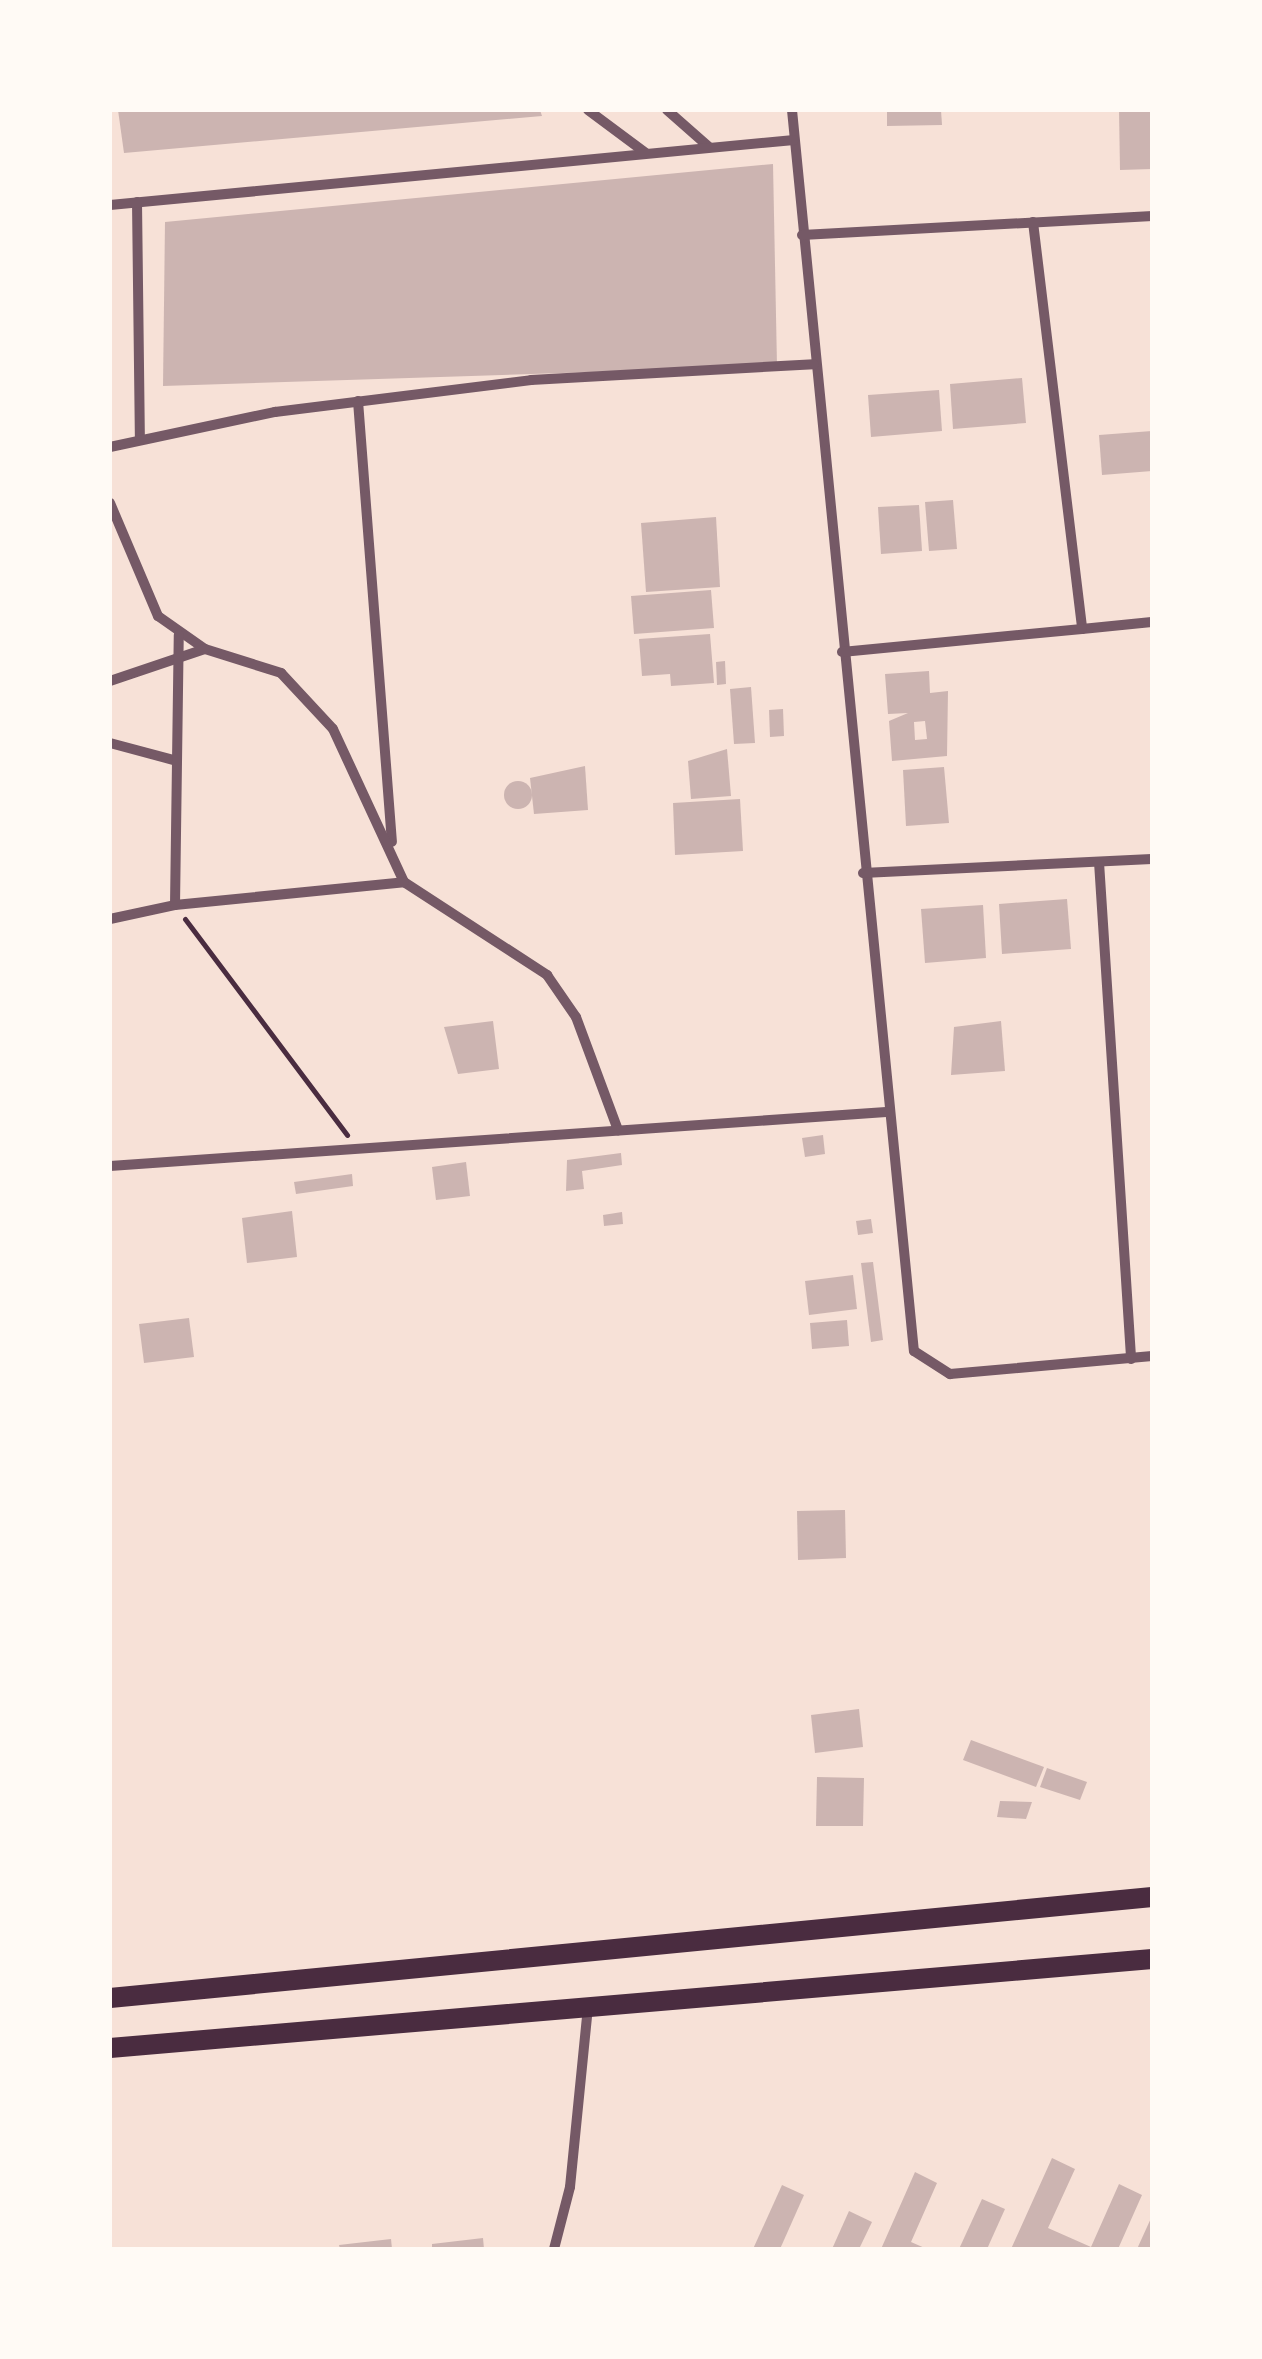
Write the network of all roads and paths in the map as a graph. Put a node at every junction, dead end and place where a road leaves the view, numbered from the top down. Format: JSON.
{"nodes":[{"id":1,"x":588,"y":110,"type":"edge"},
{"id":2,"x":667,"y":110,"type":"edge"},
{"id":3,"x":792,"y":110,"type":"edge"},
{"id":4,"x":794,"y":140,"type":"junction"},
{"id":5,"x":709,"y":148,"type":"junction"},
{"id":6,"x":646,"y":153,"type":"junction"},
{"id":7,"x":137,"y":202,"type":"junction"},
{"id":8,"x":110,"y":205,"type":"edge"},
{"id":9,"x":1152,"y":216,"type":"edge"},
{"id":10,"x":1033,"y":222,"type":"junction"},
{"id":11,"x":802,"y":235,"type":"junction"},
{"id":12,"x":814,"y":364,"type":"junction"},
{"id":13,"x":358,"y":401,"type":"junction"},
{"id":14,"x":140,"y":440,"type":"junction"},
{"id":15,"x":110,"y":447,"type":"edge"},
{"id":16,"x":110,"y":503,"type":"edge"},
{"id":17,"x":1152,"y":622,"type":"edge"},
{"id":18,"x":1082,"y":629,"type":"junction"},
{"id":19,"x":179,"y":635,"type":"junction"},
{"id":20,"x":205,"y":649,"type":"junction"},
{"id":21,"x":842,"y":652,"type":"junction"},
{"id":22,"x":178,"y":658,"type":"junction"},
{"id":23,"x":110,"y":681,"type":"edge"},
{"id":24,"x":110,"y":742,"type":"edge"},
{"id":25,"x":177,"y":761,"type":"junction"},
{"id":26,"x":393,"y":853,"type":"junction"},
{"id":27,"x":1152,"y":859,"type":"edge"},
{"id":28,"x":1099,"y":862,"type":"junction"},
{"id":29,"x":863,"y":874,"type":"junction"},
{"id":30,"x":404,"y":882,"type":"junction"},
{"id":31,"x":174,"y":905,"type":"junction"},
{"id":32,"x":110,"y":920,"type":"edge"},
{"id":33,"x":886,"y":1112,"type":"junction"},
{"id":34,"x":618,"y":1130,"type":"junction"},
{"id":35,"x":357,"y":1148,"type":"junction"},
{"id":36,"x":110,"y":1166,"type":"edge"},
{"id":37,"x":1152,"y":1356,"type":"edge"},
{"id":38,"x":1131,"y":1360,"type":"junction"},
{"id":39,"x":1152,"y":1897,"type":"edge"},
{"id":40,"x":1152,"y":1959,"type":"edge"},
{"id":41,"x":110,"y":1998,"type":"edge"},
{"id":42,"x":588,"y":2002,"type":"junction"},
{"id":43,"x":110,"y":2048,"type":"edge"},
{"id":44,"x":554,"y":2249,"type":"edge"}],
"edges":[{"from":1,"to":6,"type":"street"},
{"from":2,"to":5,"type":"street"},
{"from":3,"to":4,"type":"street"},
{"from":4,"to":5,"type":"street"},
{"from":4,"to":11,"type":"street"},
{"from":5,"to":6,"type":"street"},
{"from":6,"to":7,"type":"street"},
{"from":7,"to":8,"type":"street"},
{"from":7,"to":14,"type":"street"},
{"from":9,"to":10,"type":"street"},
{"from":10,"to":11,"type":"street"},
{"from":10,"to":18,"type":"street"},
{"from":11,"to":12,"type":"street"},
{"from":12,"to":13,"type":"street"},
{"from":12,"to":21,"type":"street"},
{"from":13,"to":14,"type":"street"},
{"from":13,"to":26,"type":"street"},
{"from":14,"to":15,"type":"street"},
{"from":16,"to":19,"type":"street"},
{"from":17,"to":18,"type":"street"},
{"from":18,"to":21,"type":"street"},
{"from":19,"to":20,"type":"street"},
{"from":19,"to":22,"type":"street"},
{"from":20,"to":22,"type":"street"},
{"from":20,"to":26,"type":"street"},
{"from":21,"to":29,"type":"street"},
{"from":22,"to":23,"type":"street"},
{"from":22,"to":25,"type":"street"},
{"from":24,"to":25,"type":"street"},
{"from":25,"to":31,"type":"street"},
{"from":26,"to":30,"type":"street"},
{"from":27,"to":28,"type":"street"},
{"from":28,"to":29,"type":"street"},
{"from":28,"to":38,"type":"street"},
{"from":29,"to":33,"type":"street"},
{"from":30,"to":31,"type":"street"},
{"from":30,"to":34,"type":"street"},
{"from":31,"to":32,"type":"street"},
{"from":31,"to":35,"type":"path"},
{"from":33,"to":34,"type":"street"},
{"from":33,"to":38,"type":"street"},
{"from":34,"to":35,"type":"street"},
{"from":35,"to":36,"type":"street"},
{"from":37,"to":38,"type":"street"},
{"from":39,"to":41,"type":"highway"},
{"from":40,"to":42,"type":"highway"},
{"from":42,"to":43,"type":"highway"},
{"from":42,"to":44,"type":"street"}]}
